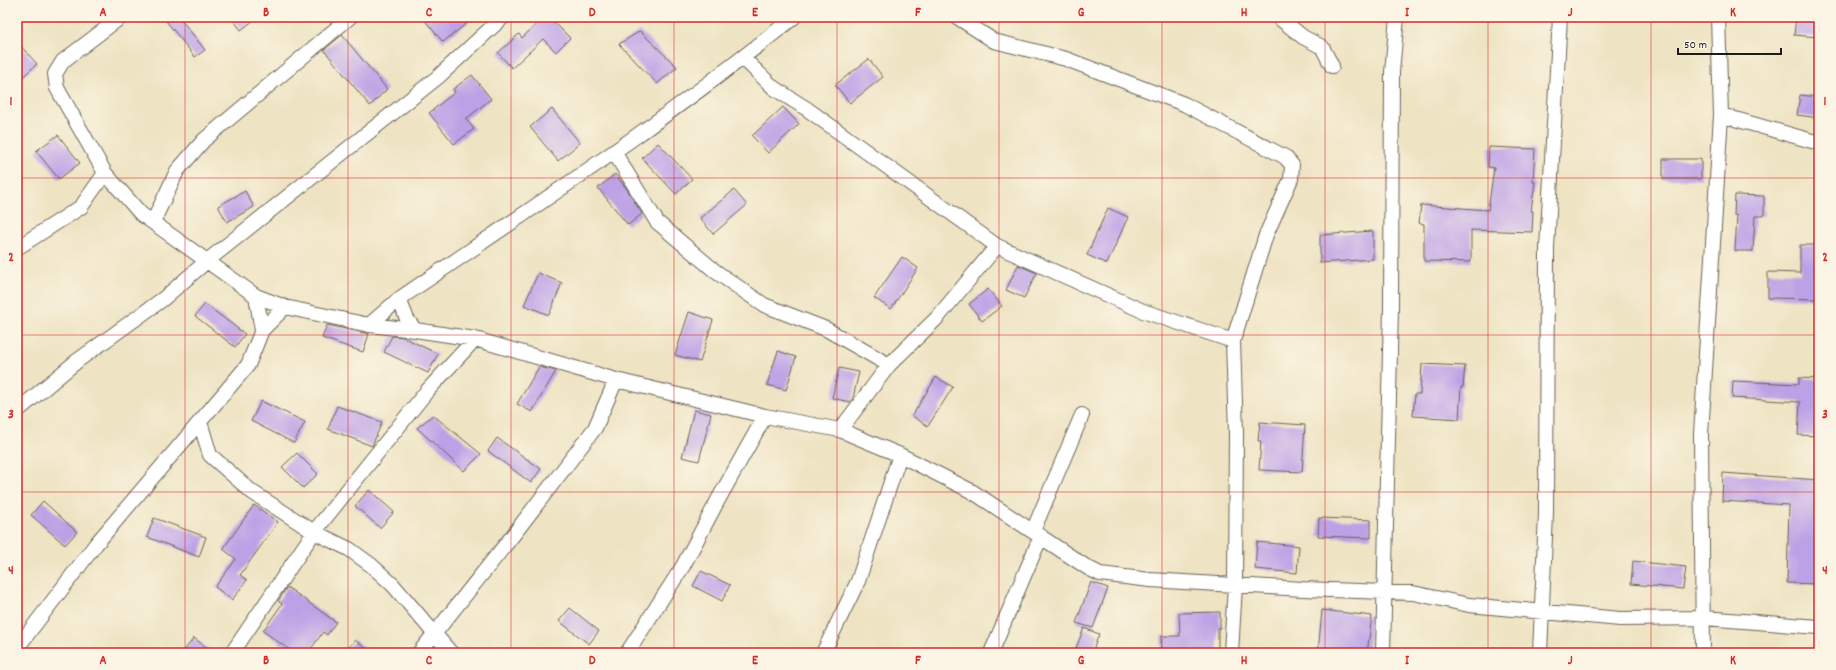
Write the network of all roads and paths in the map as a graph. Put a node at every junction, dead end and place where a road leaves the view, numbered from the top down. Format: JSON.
{"nodes":[{"id":1,"x":121,"y":17,"type":"edge"},
{"id":2,"x":350,"y":17,"type":"edge"},
{"id":3,"x":503,"y":17,"type":"edge"},
{"id":4,"x":794,"y":17,"type":"edge"},
{"id":5,"x":957,"y":17,"type":"edge"},
{"id":6,"x":1278,"y":17,"type":"edge"},
{"id":7,"x":1397,"y":17,"type":"edge"},
{"id":8,"x":1560,"y":17,"type":"edge"},
{"id":9,"x":1718,"y":17,"type":"edge"},
{"id":10,"x":743,"y":58,"type":"junction"},
{"id":11,"x":1332,"y":66,"type":"dead end"},
{"id":12,"x":1721,"y":115,"type":"junction"},
{"id":13,"x":1819,"y":143,"type":"edge"},
{"id":14,"x":614,"y":152,"type":"junction"},
{"id":15,"x":105,"y":173,"type":"junction"},
{"id":16,"x":153,"y":222,"type":"junction"},
{"id":17,"x":997,"y":246,"type":"junction"},
{"id":18,"x":17,"y":248,"type":"edge"},
{"id":19,"x":206,"y":261,"type":"junction"},
{"id":20,"x":256,"y":296,"type":"junction"},
{"id":21,"x":399,"y":299,"type":"junction"},
{"id":22,"x":285,"y":307,"type":"junction"},
{"id":23,"x":369,"y":325,"type":"junction"},
{"id":24,"x":262,"y":330,"type":"junction"},
{"id":25,"x":415,"y":330,"type":"junction"},
{"id":26,"x":475,"y":339,"type":"junction"},
{"id":27,"x":1233,"y":341,"type":"junction"},
{"id":28,"x":889,"y":365,"type":"junction"},
{"id":29,"x":616,"y":380,"type":"junction"},
{"id":30,"x":17,"y":411,"type":"edge"},
{"id":31,"x":1082,"y":415,"type":"dead end"},
{"id":32,"x":765,"y":416,"type":"junction"},
{"id":33,"x":200,"y":422,"type":"junction"},
{"id":34,"x":840,"y":430,"type":"junction"},
{"id":35,"x":900,"y":455,"type":"junction"},
{"id":36,"x":314,"y":532,"type":"junction"},
{"id":37,"x":1037,"y":534,"type":"junction"},
{"id":38,"x":1235,"y":585,"type":"junction"},
{"id":39,"x":1386,"y":592,"type":"junction"},
{"id":40,"x":1542,"y":612,"type":"junction"},
{"id":41,"x":1704,"y":618,"type":"junction"},
{"id":42,"x":1819,"y":627,"type":"edge"},
{"id":43,"x":435,"y":632,"type":"junction"},
{"id":44,"x":17,"y":648,"type":"edge"},
{"id":45,"x":232,"y":653,"type":"edge"},
{"id":46,"x":419,"y":653,"type":"edge"},
{"id":47,"x":451,"y":653,"type":"edge"},
{"id":48,"x":627,"y":653,"type":"edge"},
{"id":49,"x":822,"y":653,"type":"edge"},
{"id":50,"x":991,"y":653,"type":"edge"},
{"id":51,"x":1231,"y":653,"type":"edge"},
{"id":52,"x":1383,"y":653,"type":"edge"},
{"id":53,"x":1540,"y":653,"type":"edge"},
{"id":54,"x":1703,"y":653,"type":"edge"}],
"edges":[{"from":1,"to":15,"type":"street"},
{"from":2,"to":16,"type":"street"},
{"from":3,"to":19,"type":"street"},
{"from":4,"to":10,"type":"street"},
{"from":5,"to":27,"type":"street"},
{"from":6,"to":11,"type":"street"},
{"from":7,"to":39,"type":"street"},
{"from":8,"to":40,"type":"street"},
{"from":9,"to":12,"type":"street"},
{"from":10,"to":14,"type":"street"},
{"from":10,"to":17,"type":"street"},
{"from":12,"to":13,"type":"street"},
{"from":12,"to":41,"type":"street"},
{"from":14,"to":21,"type":"street"},
{"from":14,"to":28,"type":"street"},
{"from":15,"to":16,"type":"street"},
{"from":15,"to":18,"type":"street"},
{"from":16,"to":19,"type":"street"},
{"from":17,"to":27,"type":"street"},
{"from":17,"to":28,"type":"street"},
{"from":19,"to":20,"type":"street"},
{"from":19,"to":30,"type":"street"},
{"from":20,"to":22,"type":"street"},
{"from":20,"to":24,"type":"street"},
{"from":21,"to":23,"type":"street"},
{"from":21,"to":25,"type":"street"},
{"from":22,"to":23,"type":"street"},
{"from":22,"to":24,"type":"street"},
{"from":23,"to":25,"type":"street"},
{"from":24,"to":33,"type":"street"},
{"from":25,"to":26,"type":"street"},
{"from":26,"to":29,"type":"street"},
{"from":26,"to":36,"type":"street"},
{"from":27,"to":38,"type":"street"},
{"from":28,"to":34,"type":"street"},
{"from":29,"to":32,"type":"street"},
{"from":29,"to":43,"type":"street"},
{"from":31,"to":37,"type":"street"},
{"from":32,"to":34,"type":"street"},
{"from":32,"to":48,"type":"street"},
{"from":33,"to":36,"type":"street"},
{"from":33,"to":44,"type":"street"},
{"from":34,"to":35,"type":"street"},
{"from":35,"to":37,"type":"street"},
{"from":35,"to":49,"type":"street"},
{"from":36,"to":43,"type":"street"},
{"from":36,"to":45,"type":"street"},
{"from":37,"to":38,"type":"street"},
{"from":37,"to":50,"type":"street"},
{"from":38,"to":39,"type":"street"},
{"from":38,"to":51,"type":"street"},
{"from":39,"to":40,"type":"street"},
{"from":39,"to":52,"type":"street"},
{"from":40,"to":41,"type":"street"},
{"from":40,"to":53,"type":"street"},
{"from":41,"to":42,"type":"street"},
{"from":41,"to":54,"type":"street"},
{"from":43,"to":46,"type":"street"},
{"from":43,"to":47,"type":"street"}]}
